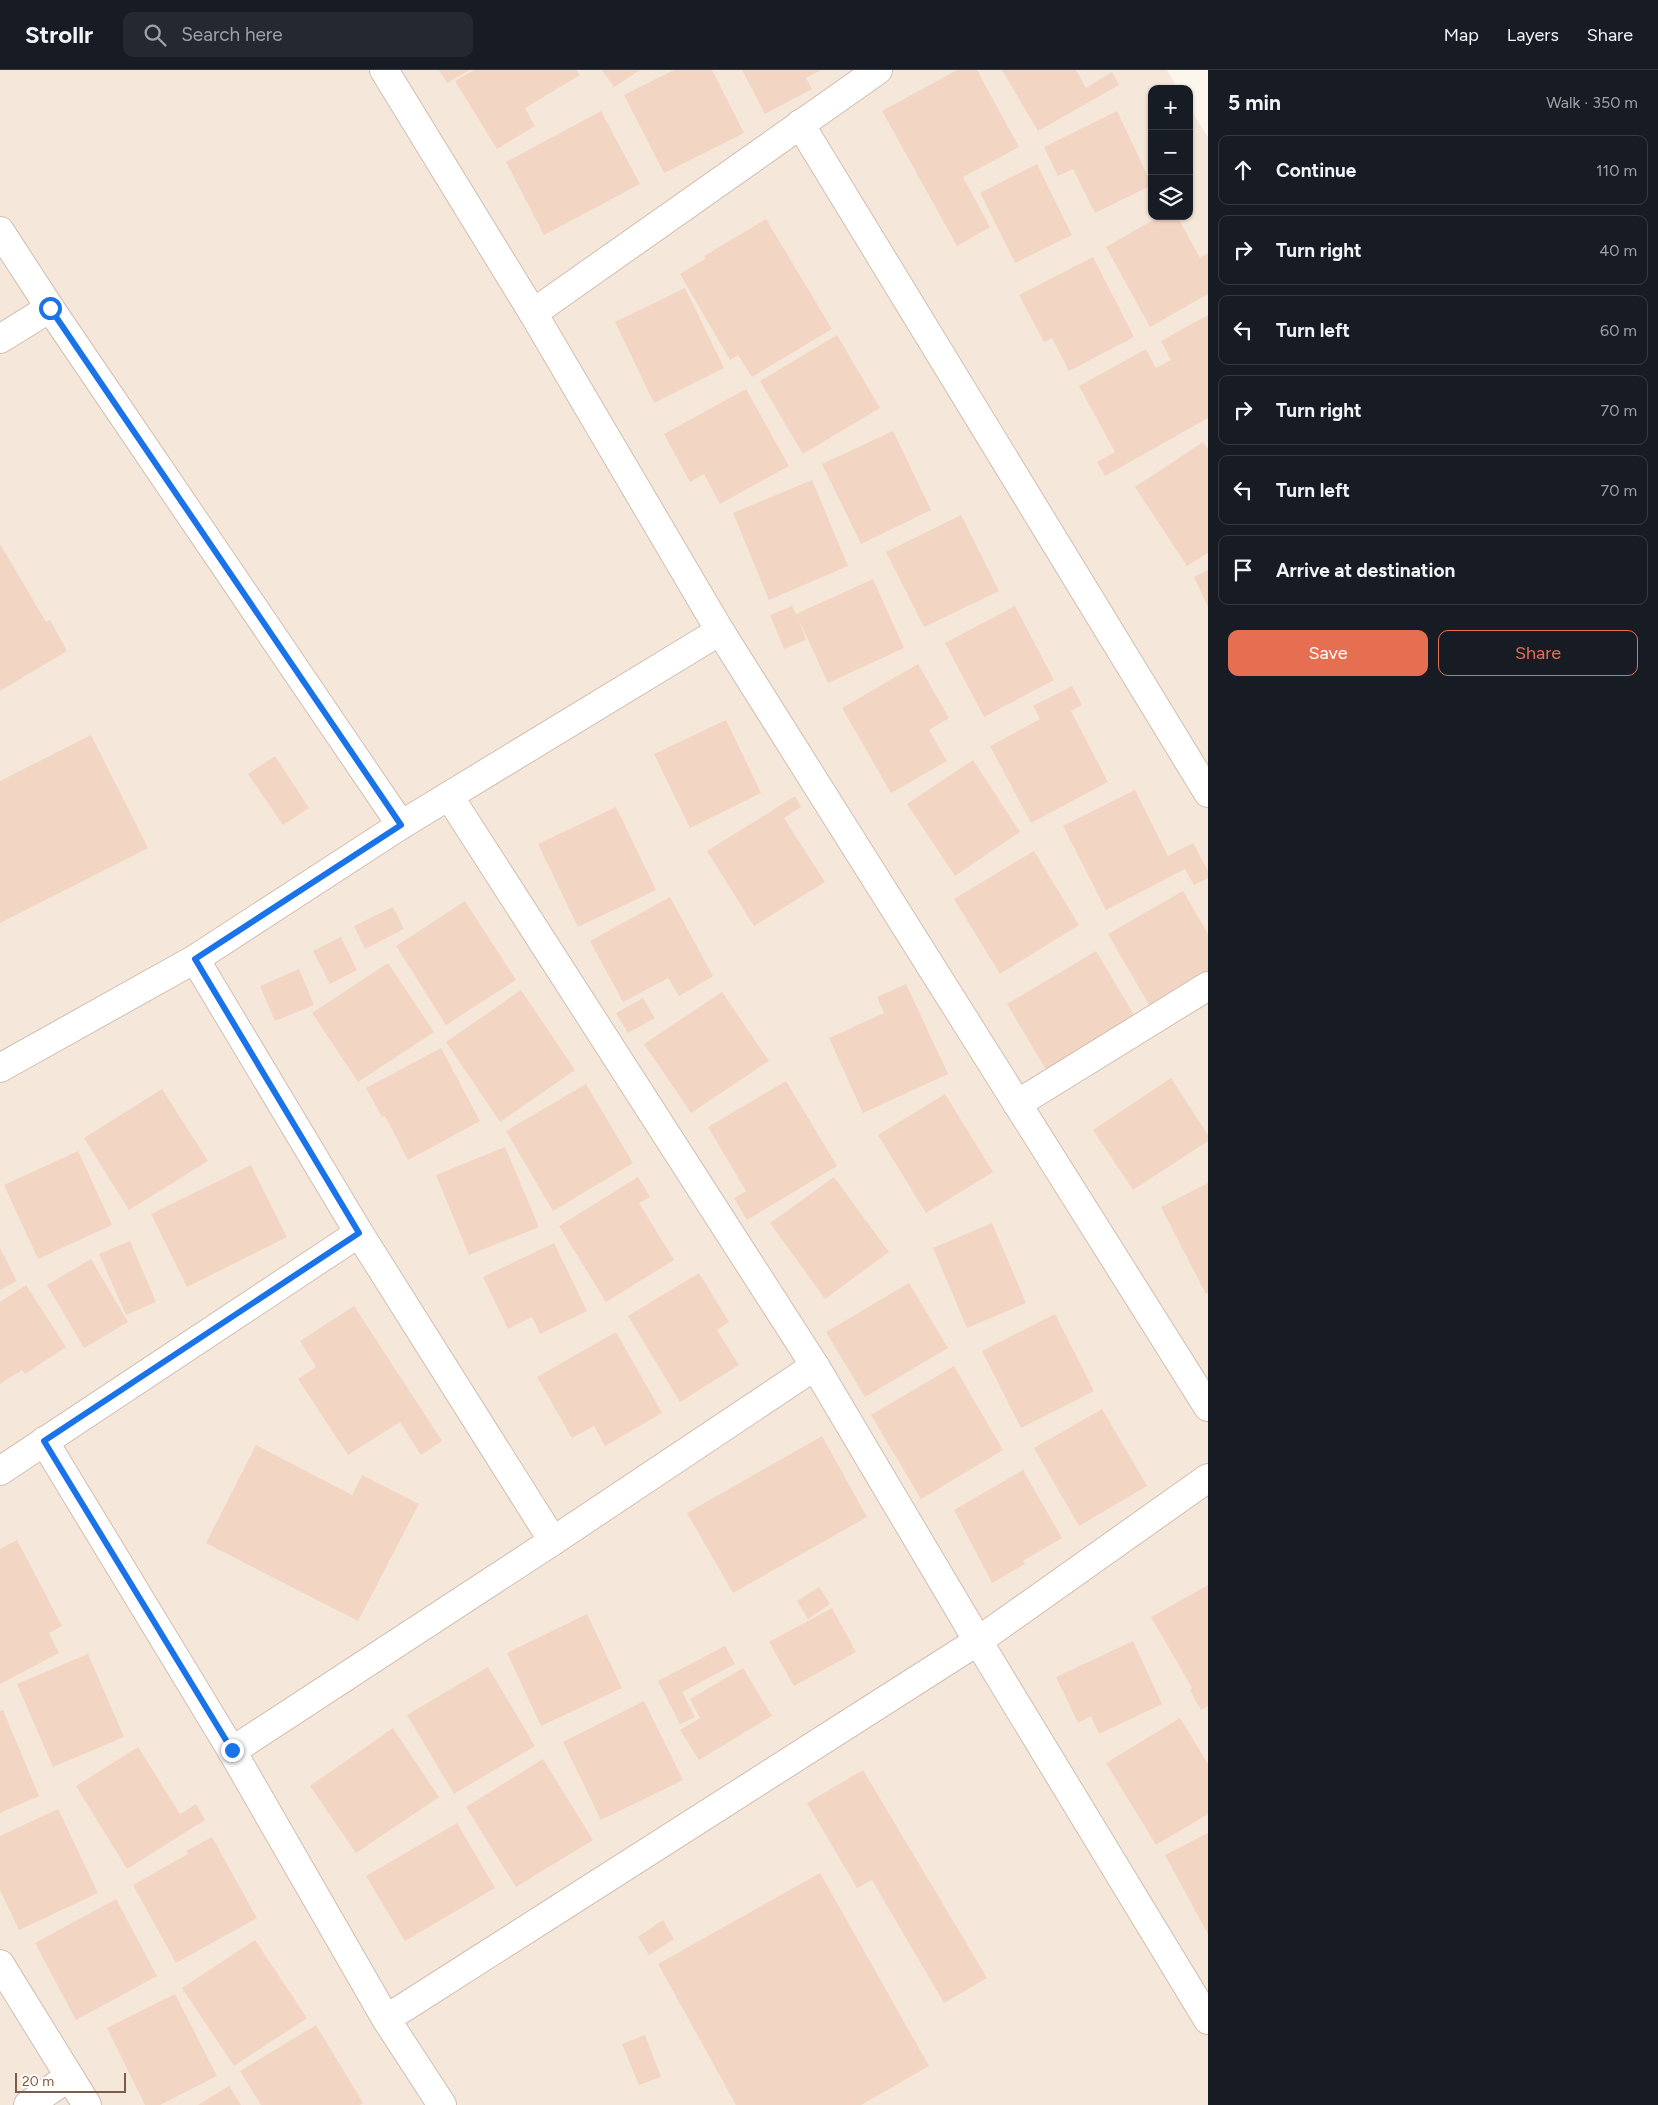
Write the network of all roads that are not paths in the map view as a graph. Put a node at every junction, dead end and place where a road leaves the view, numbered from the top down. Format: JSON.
{"nodes":[{"id":1,"x":384,"y":70,"type":"edge"},
{"id":2,"x":878,"y":70,"type":"edge"},
{"id":3,"x":800,"y":124,"type":"junction"},
{"id":4,"x":0,"y":231,"type":"edge"},
{"id":5,"x":50,"y":308,"type":"junction"},
{"id":6,"x":533,"y":313,"type":"junction"},
{"id":7,"x":0,"y":340,"type":"edge"},
{"id":8,"x":720,"y":631,"type":"junction"},
{"id":9,"x":1208,"y":793,"type":"edge"},
{"id":10,"x":449,"y":796,"type":"junction"},
{"id":11,"x":401,"y":825,"type":"junction"},
{"id":12,"x":195,"y":959,"type":"junction"},
{"id":13,"x":1208,"y":986,"type":"edge"},
{"id":14,"x":0,"y":1068,"type":"edge"},
{"id":15,"x":1017,"y":1104,"type":"junction"},
{"id":16,"x":359,"y":1233,"type":"junction"},
{"id":17,"x":815,"y":1366,"type":"junction"},
{"id":18,"x":1208,"y":1407,"type":"edge"},
{"id":19,"x":44,"y":1441,"type":"junction"},
{"id":20,"x":0,"y":1471,"type":"edge"},
{"id":21,"x":1208,"y":1478,"type":"edge"},
{"id":22,"x":553,"y":1541,"type":"junction"},
{"id":23,"x":978,"y":1641,"type":"junction"},
{"id":24,"x":232,"y":1750,"type":"junction"},
{"id":25,"x":0,"y":1964,"type":"edge"},
{"id":26,"x":386,"y":2019,"type":"junction"},
{"id":27,"x":1208,"y":2020,"type":"edge"},
{"id":28,"x":69,"y":2077,"type":"junction"},
{"id":29,"x":28,"y":2105,"type":"edge"},
{"id":30,"x":87,"y":2105,"type":"edge"},
{"id":31,"x":442,"y":2105,"type":"edge"}],
"edges":[{"from":1,"to":6,"type":"street"},
{"from":2,"to":3,"type":"street"},
{"from":3,"to":6,"type":"street"},
{"from":3,"to":9,"type":"street"},
{"from":4,"to":5,"type":"street"},
{"from":5,"to":7,"type":"street"},
{"from":5,"to":11,"type":"street"},
{"from":6,"to":8,"type":"street"},
{"from":8,"to":10,"type":"street"},
{"from":8,"to":15,"type":"street"},
{"from":10,"to":11,"type":"street"},
{"from":10,"to":17,"type":"street"},
{"from":11,"to":12,"type":"street"},
{"from":12,"to":14,"type":"street"},
{"from":12,"to":16,"type":"street"},
{"from":13,"to":15,"type":"street"},
{"from":15,"to":18,"type":"street"},
{"from":16,"to":19,"type":"street"},
{"from":16,"to":22,"type":"street"},
{"from":17,"to":22,"type":"street"},
{"from":17,"to":23,"type":"street"},
{"from":19,"to":20,"type":"street"},
{"from":19,"to":24,"type":"street"},
{"from":21,"to":23,"type":"street"},
{"from":22,"to":24,"type":"street"},
{"from":23,"to":26,"type":"street"},
{"from":23,"to":27,"type":"street"},
{"from":24,"to":26,"type":"street"},
{"from":25,"to":28,"type":"street"},
{"from":26,"to":31,"type":"street"},
{"from":28,"to":29,"type":"street"},
{"from":28,"to":30,"type":"street"}]}
